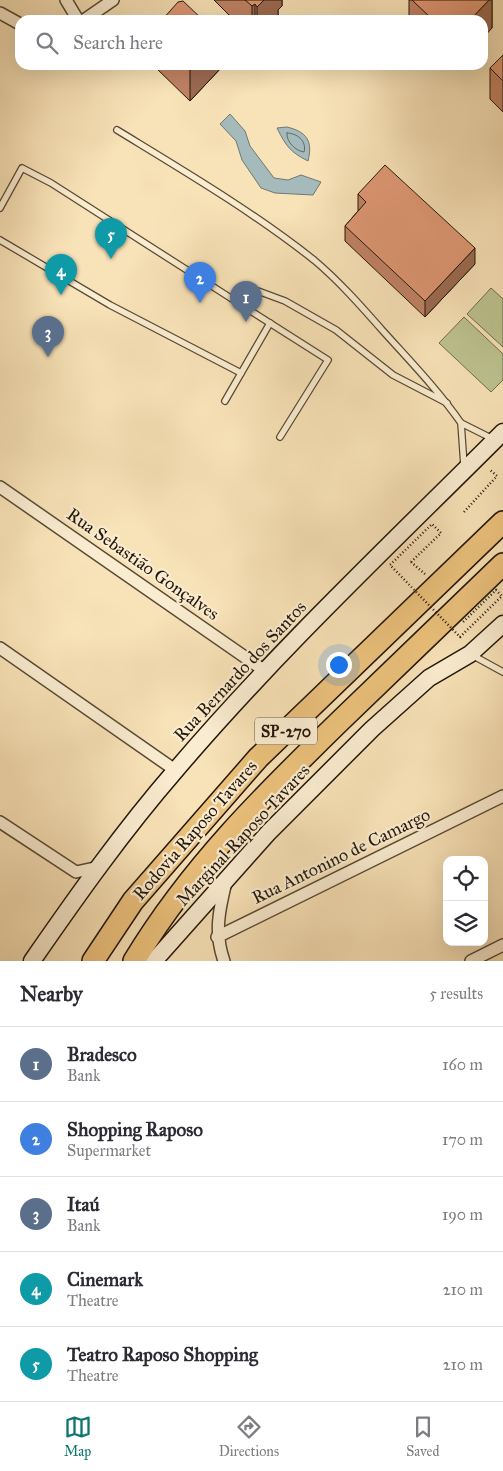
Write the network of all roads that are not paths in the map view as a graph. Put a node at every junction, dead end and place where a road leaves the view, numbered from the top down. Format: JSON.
{"nodes":[{"id":1,"x":66,"y":0,"type":"edge"},
{"id":2,"x":113,"y":0,"type":"edge"},
{"id":3,"x":0,"y":13,"type":"edge"},
{"id":4,"x":75,"y":15,"type":"edge"},
{"id":5,"x":91,"y":15,"type":"edge"},
{"id":6,"x":15,"y":21,"type":"edge"},
{"id":7,"x":117,"y":130,"type":"dead end"},
{"id":8,"x":0,"y":208,"type":"edge"},
{"id":9,"x":0,"y":240,"type":"edge"},
{"id":10,"x":240,"y":304,"type":"junction"},
{"id":11,"x":270,"y":323,"type":"junction"},
{"id":12,"x":241,"y":373,"type":"junction"},
{"id":13,"x":225,"y":401,"type":"dead end"},
{"id":14,"x":447,"y":403,"type":"junction"},
{"id":15,"x":461,"y":423,"type":"junction"},
{"id":16,"x":499,"y":436,"type":"edge"},
{"id":17,"x":280,"y":437,"type":"dead end"},
{"id":18,"x":464,"y":469,"type":"junction"},
{"id":19,"x":0,"y":487,"type":"edge"},
{"id":20,"x":503,"y":522,"type":"edge"},
{"id":21,"x":503,"y":564,"type":"edge"},
{"id":22,"x":503,"y":624,"type":"edge"},
{"id":23,"x":0,"y":648,"type":"edge"},
{"id":24,"x":470,"y":654,"type":"junction"},
{"id":25,"x":265,"y":670,"type":"junction"},
{"id":26,"x":503,"y":672,"type":"edge"},
{"id":27,"x":175,"y":770,"type":"junction"},
{"id":28,"x":503,"y":796,"type":"edge"},
{"id":29,"x":0,"y":822,"type":"edge"},
{"id":30,"x":99,"y":867,"type":"junction"},
{"id":31,"x":76,"y":872,"type":"junction"},
{"id":32,"x":226,"y":882,"type":"junction"},
{"id":33,"x":78,"y":894,"type":"junction"},
{"id":34,"x":217,"y":937,"type":"junction"},
{"id":35,"x":503,"y":945,"type":"edge"},
{"id":36,"x":32,"y":961,"type":"edge"},
{"id":37,"x":94,"y":961,"type":"edge"},
{"id":38,"x":134,"y":961,"type":"edge"},
{"id":39,"x":154,"y":961,"type":"edge"},
{"id":40,"x":224,"y":961,"type":"edge"},
{"id":41,"x":472,"y":961,"type":"edge"}],
"edges":[{"from":1,"to":4,"type":"street"},
{"from":2,"to":5,"type":"street"},
{"from":3,"to":6,"type":"street"},
{"from":7,"to":14,"type":"lane"},
{"from":8,"to":10,"type":"lane"},
{"from":9,"to":12,"type":"lane"},
{"from":10,"to":11,"type":"lane"},
{"from":10,"to":14,"type":"lane"},
{"from":11,"to":12,"type":"lane"},
{"from":11,"to":17,"type":"lane"},
{"from":12,"to":13,"type":"lane"},
{"from":14,"to":15,"type":"lane"},
{"from":15,"to":16,"type":"lane"},
{"from":15,"to":18,"type":"lane"},
{"from":16,"to":18,"type":"street","name":"Rua Bernardo dos Santos"},
{"from":18,"to":25,"type":"street","name":"Rua Bernardo dos Santos"},
{"from":19,"to":25,"type":"street","name":"Rua Sebastião Gonçalves"},
{"from":20,"to":37,"type":"highway","name":"Rodovia Raposo Tavares","number":"SP-270"},
{"from":21,"to":38,"type":"highway","name":"Rodovia Raposo Tavares","number":"SP-270"},
{"from":22,"to":24,"type":"street","name":"Marginal Raposo Tavares"},
{"from":23,"to":27,"type":"street"},
{"from":24,"to":26,"type":"lane"},
{"from":24,"to":32,"type":"street","name":"Marginal Raposo Tavares"},
{"from":25,"to":27,"type":"street","name":"Rua Bernardo dos Santos"},
{"from":27,"to":30,"type":"street","name":"Rua Bernardo dos Santos"},
{"from":28,"to":34,"type":"street","name":"Rua Antonino de Camargo"},
{"from":29,"to":31,"type":"street"},
{"from":30,"to":31,"type":"street"},
{"from":30,"to":33,"type":"street","name":"Rua Bernardo dos Santos"},
{"from":31,"to":33,"type":"street"},
{"from":32,"to":34,"type":"street"},
{"from":32,"to":39,"type":"street","name":"Marginal Raposo Tavares"},
{"from":33,"to":36,"type":"street","name":"Rua Bernardo dos Santos"},
{"from":34,"to":40,"type":"street"},
{"from":35,"to":41,"type":"street"}]}
